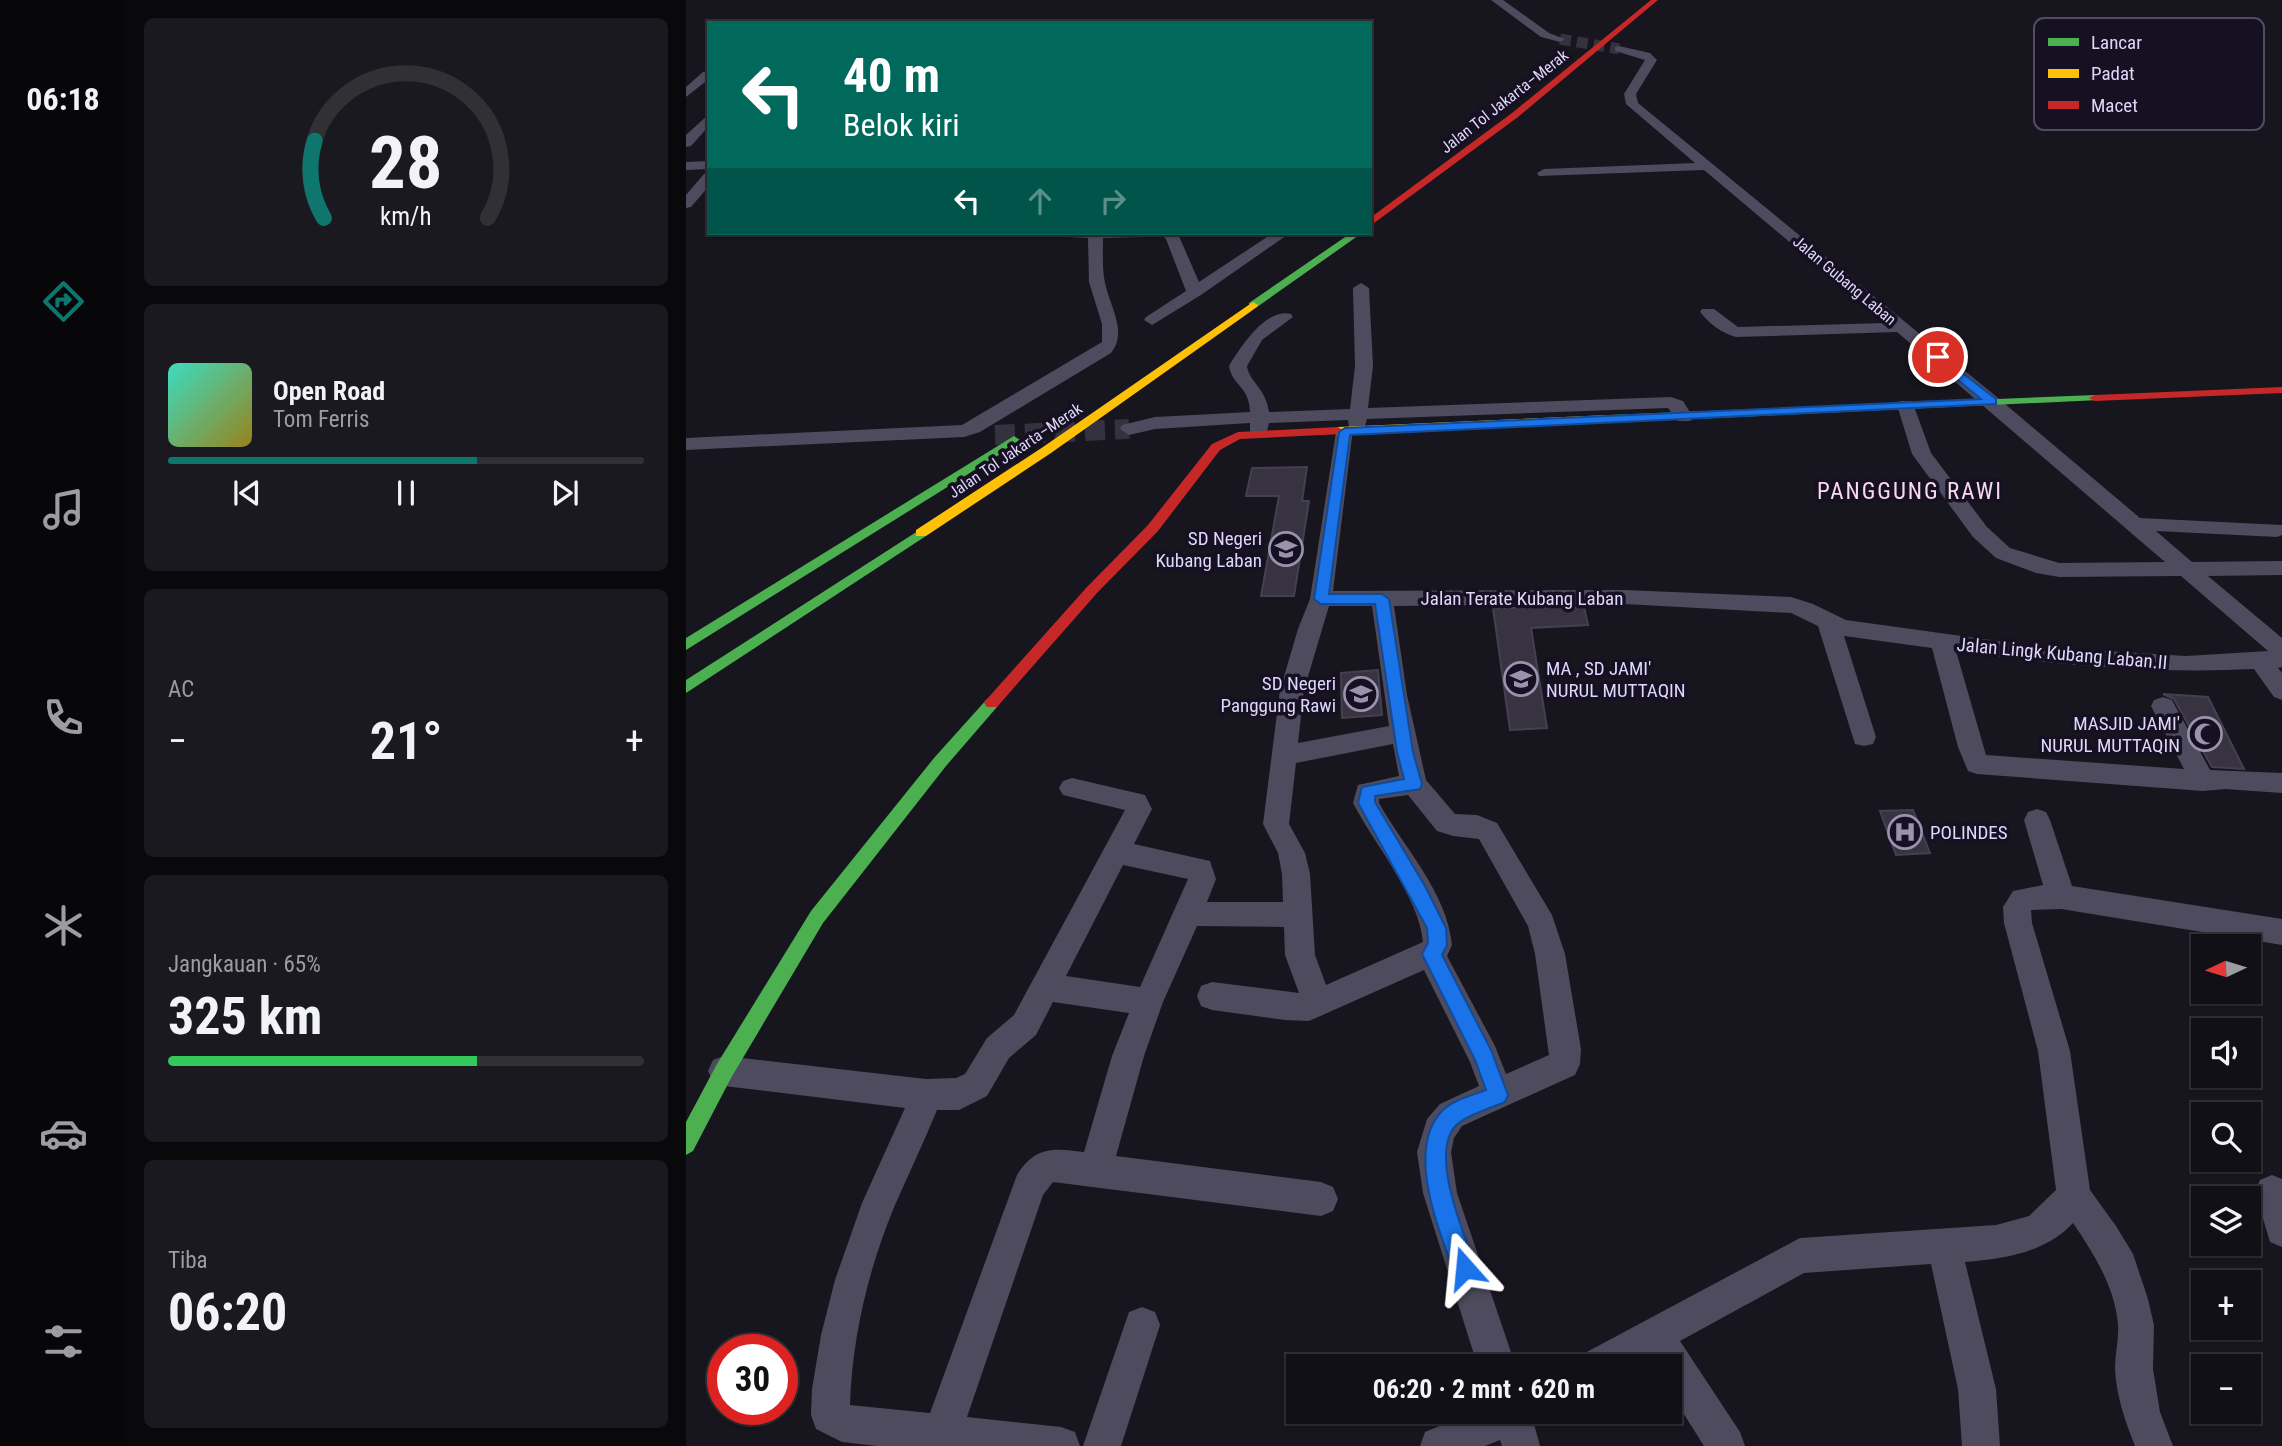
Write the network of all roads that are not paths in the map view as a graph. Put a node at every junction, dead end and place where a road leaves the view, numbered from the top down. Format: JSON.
{"nodes":[{"id":1,"x":1496,"y":0,"type":"edge"},
{"id":2,"x":1630,"y":0,"type":"edge"},
{"id":3,"x":1655,"y":0,"type":"edge"},
{"id":4,"x":1560,"y":39,"type":"tunnel mouth"},
{"id":5,"x":1619,"y":49,"type":"tunnel mouth"},
{"id":6,"x":1548,"y":67,"type":"dead end"},
{"id":7,"x":705,"y":70,"type":"edge"},
{"id":8,"x":686,"y":75,"type":"edge"},
{"id":9,"x":686,"y":93,"type":"edge"},
{"id":10,"x":706,"y":124,"type":"edge"},
{"id":11,"x":686,"y":127,"type":"edge"},
{"id":12,"x":686,"y":143,"type":"edge"},
{"id":13,"x":707,"y":165,"type":"edge"},
{"id":14,"x":686,"y":166,"type":"edge"},
{"id":15,"x":1707,"y":166,"type":"junction"},
{"id":16,"x":1544,"y":173,"type":"dead end"},
{"id":17,"x":707,"y":179,"type":"edge"},
{"id":18,"x":686,"y":204,"type":"edge"},
{"id":19,"x":1372,"y":222,"type":"edge"},
{"id":20,"x":1095,"y":235,"type":"edge"},
{"id":21,"x":1170,"y":235,"type":"edge"},
{"id":22,"x":1280,"y":235,"type":"edge"},
{"id":23,"x":1354,"y":235,"type":"edge"},
{"id":24,"x":1361,"y":288,"type":"dead end"},
{"id":25,"x":1195,"y":292,"type":"junction"},
{"id":26,"x":1708,"y":312,"type":"dead end"},
{"id":27,"x":1285,"y":317,"type":"dead end"},
{"id":28,"x":1152,"y":320,"type":"dead end"},
{"id":29,"x":1902,"y":327,"type":"junction"},
{"id":30,"x":2282,"y":390,"type":"edge"},
{"id":31,"x":1992,"y":402,"type":"junction"},
{"id":32,"x":1906,"y":405,"type":"junction"},
{"id":33,"x":1684,"y":417,"type":"joint"},
{"id":34,"x":1355,"y":423,"type":"junction"},
{"id":35,"x":1259,"y":424,"type":"junction"},
{"id":36,"x":1129,"y":429,"type":"tunnel mouth"},
{"id":37,"x":964,"y":431,"type":"junction"},
{"id":38,"x":1024,"y":433,"type":"dead end"},
{"id":39,"x":995,"y":435,"type":"tunnel mouth"},
{"id":40,"x":686,"y":444,"type":"edge"},
{"id":41,"x":2134,"y":524,"type":"junction"},
{"id":42,"x":2277,"y":530,"type":"dead end"},
{"id":43,"x":2185,"y":568,"type":"junction"},
{"id":44,"x":2282,"y":568,"type":"edge"},
{"id":45,"x":1321,"y":599,"type":"junction"},
{"id":46,"x":1382,"y":599,"type":"junction"},
{"id":47,"x":1836,"y":626,"type":"junction"},
{"id":48,"x":1942,"y":642,"type":"junction"},
{"id":49,"x":686,"y":645,"type":"edge"},
{"id":50,"x":2282,"y":650,"type":"edge"},
{"id":51,"x":2271,"y":660,"type":"edge"},
{"id":52,"x":686,"y":687,"type":"edge"},
{"id":53,"x":2282,"y":691,"type":"edge"},
{"id":54,"x":2162,"y":706,"type":"dead end"},
{"id":55,"x":1402,"y":733,"type":"junction"},
{"id":56,"x":1864,"y":737,"type":"dead end"},
{"id":57,"x":1285,"y":755,"type":"junction"},
{"id":58,"x":2203,"y":781,"type":"junction"},
{"id":59,"x":2282,"y":783,"type":"edge"},
{"id":60,"x":1414,"y":784,"type":"junction"},
{"id":61,"x":1072,"y":788,"type":"dead end"},
{"id":62,"x":2037,"y":820,"type":"dead end"},
{"id":63,"x":1116,"y":852,"type":"junction"},
{"id":64,"x":2061,"y":897,"type":"junction"},
{"id":65,"x":1188,"y":914,"type":"junction"},
{"id":66,"x":1297,"y":915,"type":"junction"},
{"id":67,"x":2282,"y":932,"type":"edge"},
{"id":68,"x":1431,"y":954,"type":"junction"},
{"id":69,"x":1045,"y":987,"type":"junction"},
{"id":70,"x":1212,"y":996,"type":"dead end"},
{"id":71,"x":1148,"y":1002,"type":"junction"},
{"id":72,"x":1318,"y":1004,"type":"junction"},
{"id":73,"x":724,"y":1071,"type":"junction"},
{"id":74,"x":1498,"y":1095,"type":"junction"},
{"id":75,"x":926,"y":1096,"type":"junction"},
{"id":76,"x":686,"y":1143,"type":"edge"},
{"id":77,"x":1095,"y":1171,"type":"junction"},
{"id":78,"x":2272,"y":1192,"type":"dead end"},
{"id":79,"x":2074,"y":1196,"type":"junction"},
{"id":80,"x":1321,"y":1199,"type":"dead end"},
{"id":81,"x":2282,"y":1230,"type":"edge"},
{"id":82,"x":1944,"y":1245,"type":"junction"},
{"id":83,"x":1142,"y":1325,"type":"dead end"},
{"id":84,"x":1654,"y":1334,"type":"junction"},
{"id":85,"x":1493,"y":1354,"type":"edge"},
{"id":86,"x":1619,"y":1354,"type":"edge"},
{"id":87,"x":1510,"y":1424,"type":"edge"},
{"id":88,"x":942,"y":1432,"type":"junction"},
{"id":89,"x":1061,"y":1446,"type":"edge"},
{"id":90,"x":1101,"y":1446,"type":"edge"},
{"id":91,"x":1439,"y":1446,"type":"edge"},
{"id":92,"x":1726,"y":1446,"type":"edge"},
{"id":93,"x":1981,"y":1446,"type":"edge"},
{"id":94,"x":2154,"y":1446,"type":"edge"}],
"edges":[{"from":1,"to":4,"type":"street"},
{"from":2,"to":6,"type":"main road","name":"Jalan Tol Jakarta–Merak"},
{"from":3,"to":19,"type":"main road","name":"Jalan Tol Jakarta–Merak"},
{"from":5,"to":15,"type":"street","name":"Jalan Gubang Laban"},
{"from":7,"to":8,"type":"street"},
{"from":7,"to":9,"type":"street"},
{"from":10,"to":11,"type":"street"},
{"from":10,"to":12,"type":"street"},
{"from":13,"to":14,"type":"street"},
{"from":15,"to":16,"type":"street"},
{"from":15,"to":29,"type":"street","name":"Jalan Gubang Laban"},
{"from":17,"to":18,"type":"street"},
{"from":20,"to":37,"type":"street"},
{"from":21,"to":25,"type":"street"},
{"from":22,"to":25,"type":"street"},
{"from":23,"to":52,"type":"main road","name":"Jalan Tol Jakarta–Merak"},
{"from":24,"to":34,"type":"street"},
{"from":25,"to":28,"type":"street"},
{"from":26,"to":29,"type":"street"},
{"from":27,"to":35,"type":"street"},
{"from":29,"to":31,"type":"street","name":"Jalan Gubang Laban"},
{"from":30,"to":31,"type":"main road"},
{"from":31,"to":32,"type":"main road"},
{"from":31,"to":41,"type":"street","name":"Jalan Gubang Laban"},
{"from":32,"to":33,"type":"main road"},
{"from":32,"to":43,"type":"street"},
{"from":33,"to":34,"type":"street"},
{"from":34,"to":35,"type":"street"},
{"from":34,"to":45,"type":"street"},
{"from":35,"to":36,"type":"street"},
{"from":35,"to":73,"type":"main road"},
{"from":37,"to":39,"type":"street"},
{"from":37,"to":40,"type":"street"},
{"from":38,"to":49,"type":"main road","name":"Jalan Tol Jakarta–Merak"},
{"from":41,"to":42,"type":"street"},
{"from":41,"to":43,"type":"street","name":"Jalan Gubang Laban"},
{"from":43,"to":44,"type":"street"},
{"from":43,"to":50,"type":"street","name":"Jalan Gubang Laban"},
{"from":45,"to":46,"type":"street","name":"Jalan Terate Kubang Laban"},
{"from":45,"to":57,"type":"street"},
{"from":46,"to":47,"type":"street","name":"Jalan Terate Kubang Laban"},
{"from":46,"to":55,"type":"street"},
{"from":47,"to":48,"type":"street","name":"Jalan Lingk Kubang Laban.II"},
{"from":47,"to":56,"type":"street"},
{"from":48,"to":51,"type":"street","name":"Jalan Lingk Kubang Laban.II"},
{"from":48,"to":58,"type":"street"},
{"from":51,"to":53,"type":"street"},
{"from":54,"to":58,"type":"street"},
{"from":55,"to":57,"type":"street"},
{"from":55,"to":60,"type":"street"},
{"from":57,"to":66,"type":"street"},
{"from":58,"to":59,"type":"street"},
{"from":60,"to":68,"type":"street"},
{"from":60,"to":74,"type":"street"},
{"from":61,"to":63,"type":"street"},
{"from":62,"to":64,"type":"street"},
{"from":63,"to":65,"type":"street"},
{"from":63,"to":69,"type":"street"},
{"from":64,"to":67,"type":"street"},
{"from":64,"to":79,"type":"street"},
{"from":65,"to":66,"type":"street"},
{"from":65,"to":71,"type":"street"},
{"from":66,"to":72,"type":"street"},
{"from":68,"to":72,"type":"street"},
{"from":68,"to":74,"type":"street"},
{"from":69,"to":71,"type":"street"},
{"from":69,"to":75,"type":"street"},
{"from":70,"to":72,"type":"street"},
{"from":71,"to":77,"type":"street"},
{"from":73,"to":75,"type":"street"},
{"from":73,"to":76,"type":"main road"},
{"from":74,"to":85,"type":"street"},
{"from":75,"to":88,"type":"street"},
{"from":77,"to":80,"type":"street"},
{"from":77,"to":88,"type":"street"},
{"from":78,"to":81,"type":"street"},
{"from":79,"to":82,"type":"street"},
{"from":79,"to":94,"type":"street"},
{"from":82,"to":84,"type":"street"},
{"from":82,"to":93,"type":"street"},
{"from":83,"to":90,"type":"street"},
{"from":84,"to":86,"type":"street"},
{"from":84,"to":92,"type":"street"},
{"from":87,"to":91,"type":"street"},
{"from":88,"to":89,"type":"street"}]}
